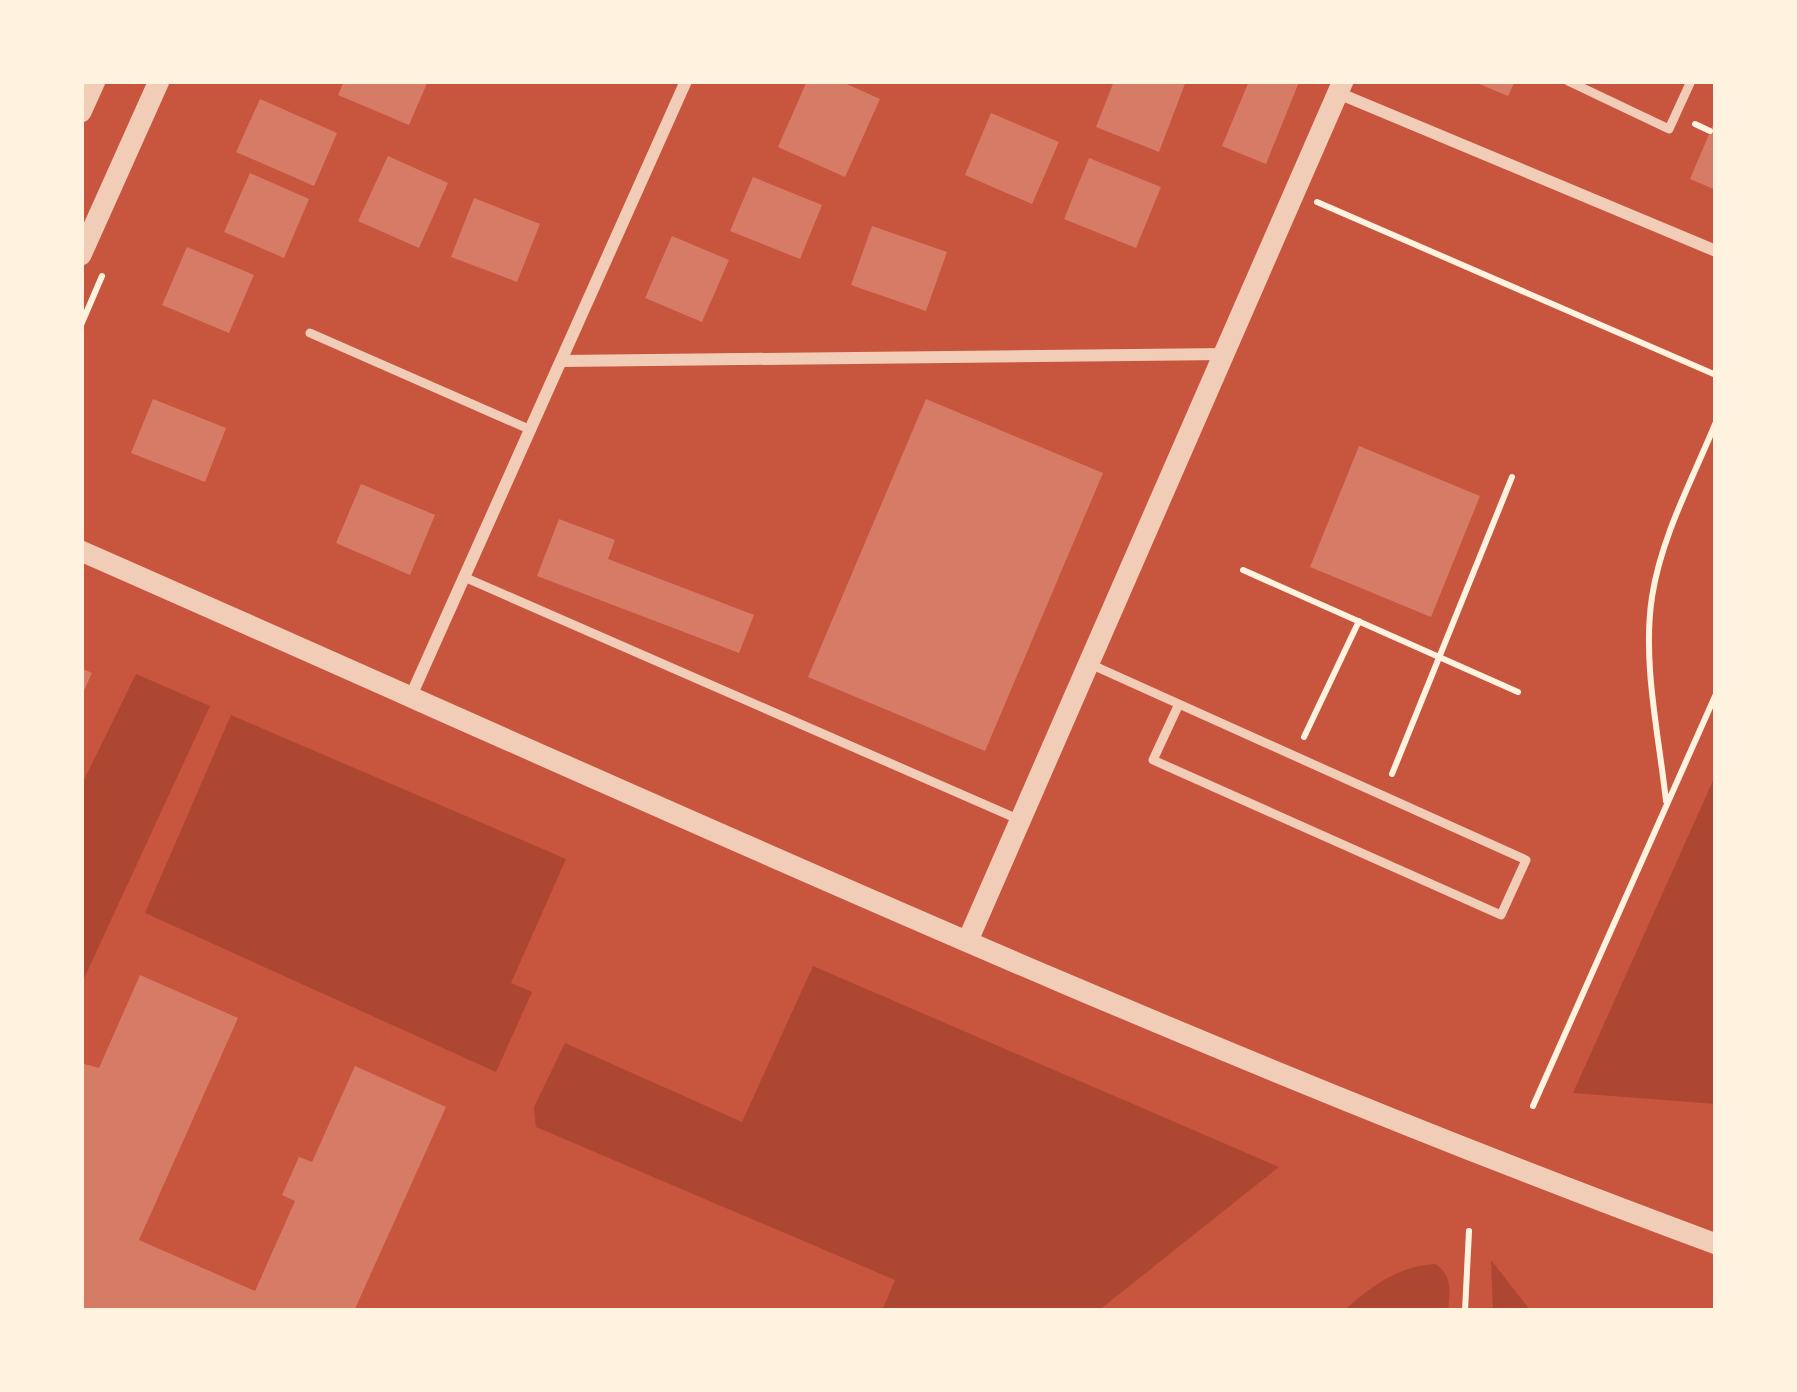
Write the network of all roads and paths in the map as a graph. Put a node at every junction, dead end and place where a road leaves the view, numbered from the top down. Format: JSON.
{"nodes":[{"id":1,"x":94,"y":81,"type":"edge"},
{"id":2,"x":159,"y":81,"type":"edge"},
{"id":3,"x":686,"y":81,"type":"edge"},
{"id":4,"x":1568,"y":81,"type":"edge"},
{"id":5,"x":1690,"y":81,"type":"edge"},
{"id":6,"x":1341,"y":87,"type":"edge"},
{"id":7,"x":81,"y":112,"type":"edge"},
{"id":8,"x":1310,"y":200,"type":"dead end"},
{"id":9,"x":1716,"y":251,"type":"edge"},
{"id":10,"x":81,"y":255,"type":"edge"},
{"id":11,"x":310,"y":333,"type":"dead end"},
{"id":12,"x":1226,"y":354,"type":"junction"},
{"id":13,"x":561,"y":361,"type":"junction"},
{"id":14,"x":1716,"y":375,"type":"edge"},
{"id":15,"x":1716,"y":422,"type":"edge"},
{"id":16,"x":531,"y":430,"type":"junction"},
{"id":17,"x":1511,"y":477,"type":"dead end"},
{"id":18,"x":81,"y":551,"type":"edge"},
{"id":19,"x":1243,"y":570,"type":"dead end"},
{"id":20,"x":464,"y":578,"type":"junction"},
{"id":21,"x":1359,"y":621,"type":"junction"},
{"id":22,"x":1439,"y":657,"type":"junction"},
{"id":23,"x":1090,"y":664,"type":"junction"},
{"id":24,"x":1518,"y":692,"type":"dead end"},
{"id":25,"x":1716,"y":694,"type":"edge"},
{"id":26,"x":411,"y":696,"type":"junction"},
{"id":27,"x":1179,"y":704,"type":"junction"},
{"id":28,"x":1295,"y":756,"type":"junction"},
{"id":29,"x":1384,"y":795,"type":"junction"},
{"id":30,"x":1666,"y":805,"type":"junction"},
{"id":31,"x":1021,"y":821,"type":"junction"},
{"id":32,"x":968,"y":940,"type":"junction"},
{"id":33,"x":1533,"y":1106,"type":"dead end"},
{"id":34,"x":1469,"y":1231,"type":"dead end"},
{"id":35,"x":1716,"y":1244,"type":"edge"},
{"id":36,"x":1465,"y":1311,"type":"edge"}],
"edges":[{"from":1,"to":7,"type":"street"},
{"from":2,"to":10,"type":"street"},
{"from":3,"to":13,"type":"street"},
{"from":4,"to":5,"type":"lane"},
{"from":6,"to":9,"type":"street"},
{"from":6,"to":12,"type":"street"},
{"from":8,"to":14,"type":"path"},
{"from":11,"to":16,"type":"lane"},
{"from":12,"to":13,"type":"street"},
{"from":12,"to":23,"type":"street"},
{"from":13,"to":16,"type":"street"},
{"from":15,"to":30,"type":"path"},
{"from":16,"to":20,"type":"street"},
{"from":17,"to":22,"type":"path"},
{"from":18,"to":26,"type":"street"},
{"from":19,"to":21,"type":"path"},
{"from":20,"to":26,"type":"street"},
{"from":20,"to":31,"type":"lane"},
{"from":21,"to":22,"type":"path"},
{"from":21,"to":28,"type":"path"},
{"from":22,"to":24,"type":"path"},
{"from":22,"to":29,"type":"path"},
{"from":23,"to":27,"type":"lane"},
{"from":23,"to":31,"type":"street"},
{"from":25,"to":30,"type":"path"},
{"from":26,"to":32,"type":"street"},
{"from":27,"to":28,"type":"lane"},
{"from":27,"to":29,"type":"lane"},
{"from":28,"to":29,"type":"lane"},
{"from":30,"to":33,"type":"path"},
{"from":31,"to":32,"type":"street"},
{"from":32,"to":35,"type":"street"},
{"from":34,"to":36,"type":"path"}]}
